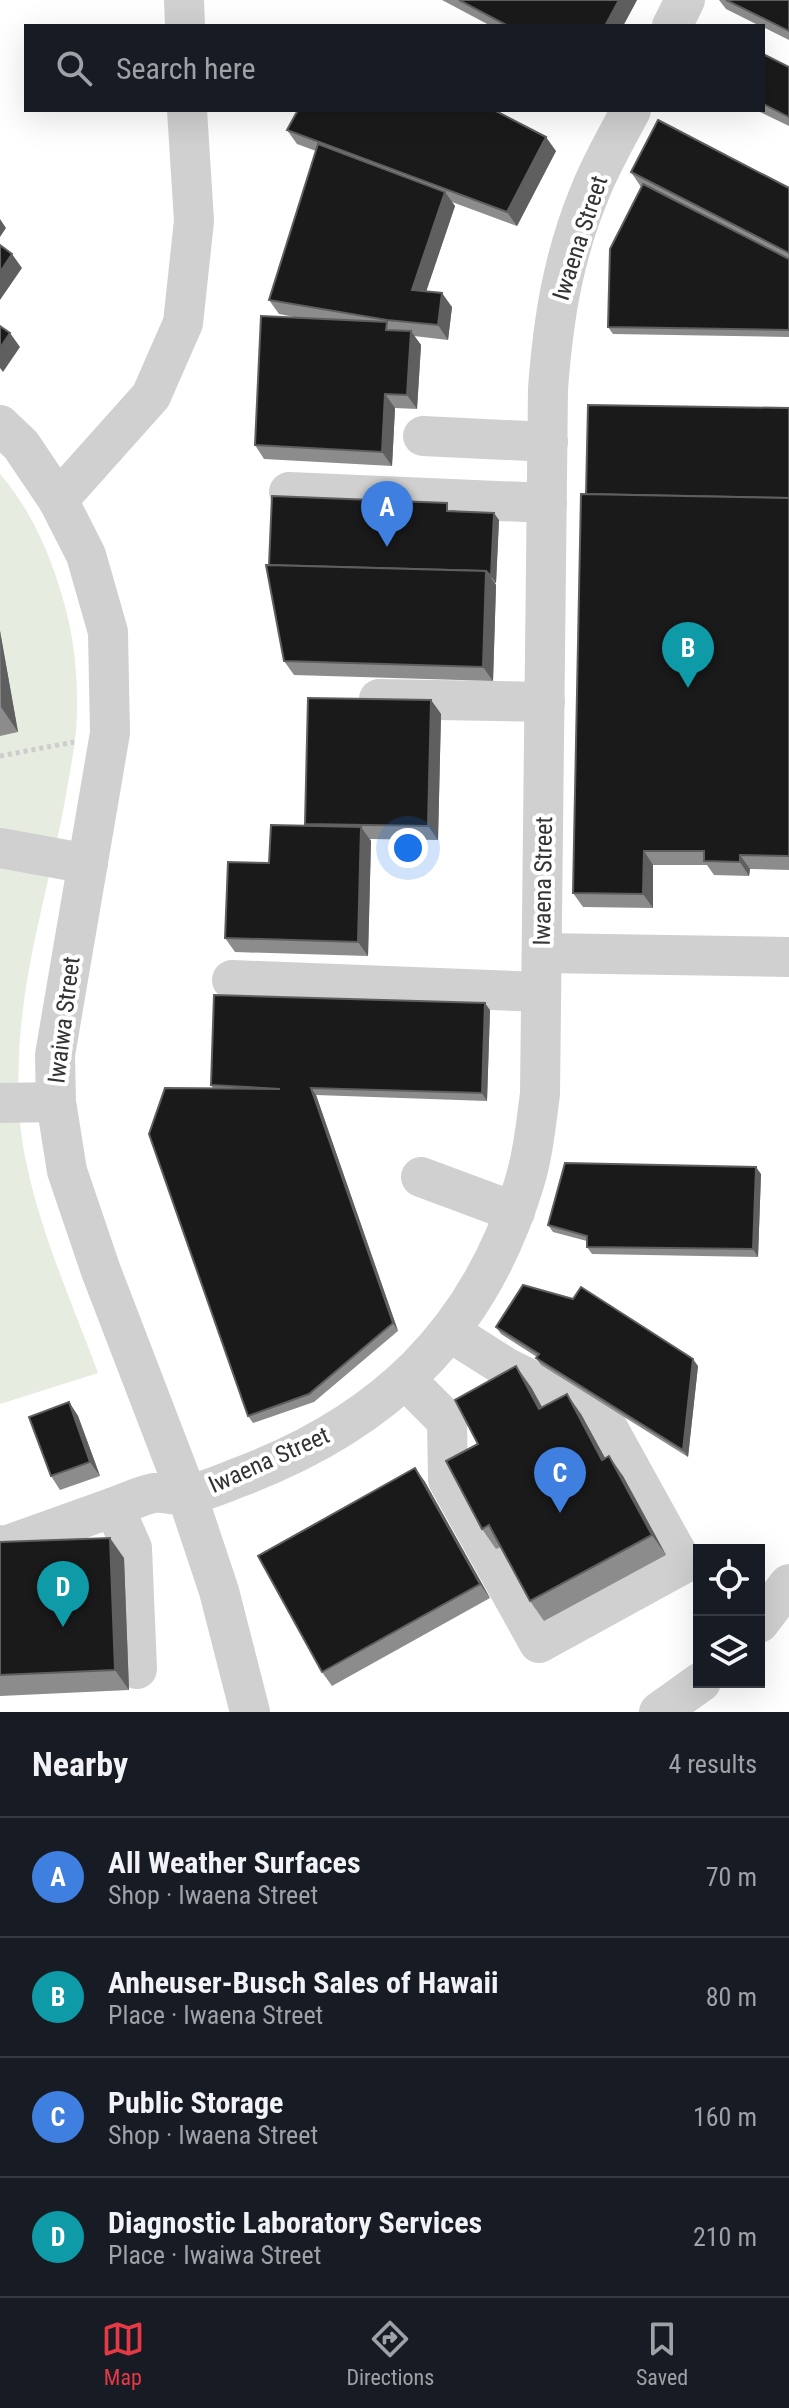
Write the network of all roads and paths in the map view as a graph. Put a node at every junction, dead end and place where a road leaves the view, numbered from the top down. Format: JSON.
{"nodes":[{"id":1,"x":184,"y":0,"type":"edge"},
{"id":2,"x":685,"y":0,"type":"edge"},
{"id":3,"x":185,"y":24,"type":"edge"},
{"id":4,"x":673,"y":24,"type":"edge"},
{"id":5,"x":187,"y":112,"type":"edge"},
{"id":6,"x":630,"y":112,"type":"edge"},
{"id":7,"x":0,"y":425,"type":"edge"},
{"id":8,"x":423,"y":436,"type":"dead end"},
{"id":9,"x":548,"y":442,"type":"junction"},
{"id":10,"x":289,"y":492,"type":"dead end"},
{"id":11,"x":58,"y":500,"type":"junction"},
{"id":12,"x":547,"y":503,"type":"junction"},
{"id":13,"x":339,"y":699,"type":"edge"},
{"id":14,"x":545,"y":702,"type":"junction"},
{"id":15,"x":110,"y":733,"type":"junction"},
{"id":16,"x":0,"y":756,"type":"edge"},
{"id":17,"x":0,"y":848,"type":"edge"},
{"id":18,"x":88,"y":864,"type":"junction"},
{"id":19,"x":542,"y":953,"type":"junction"},
{"id":20,"x":789,"y":957,"type":"edge"},
{"id":21,"x":232,"y":980,"type":"dead end"},
{"id":22,"x":541,"y":992,"type":"junction"},
{"id":23,"x":56,"y":1102,"type":"junction"},
{"id":24,"x":0,"y":1103,"type":"edge"},
{"id":25,"x":421,"y":1177,"type":"dead end"},
{"id":26,"x":515,"y":1212,"type":"junction"},
{"id":27,"x":450,"y":1332,"type":"junction"},
{"id":28,"x":507,"y":1368,"type":"junction"},
{"id":29,"x":406,"y":1380,"type":"junction"},
{"id":30,"x":447,"y":1421,"type":"junction"},
{"id":31,"x":187,"y":1495,"type":"junction"},
{"id":32,"x":114,"y":1507,"type":"junction"},
{"id":33,"x":0,"y":1545,"type":"edge"},
{"id":34,"x":789,"y":1584,"type":"edge"},
{"id":35,"x":764,"y":1616,"type":"edge"},
{"id":36,"x":137,"y":1669,"type":"dead end"},
{"id":37,"x":693,"y":1688,"type":"edge"},
{"id":38,"x":240,"y":1702,"type":"edge"},
{"id":39,"x":659,"y":1712,"type":"edge"}],
"edges":[{"from":1,"to":3,"type":"street"},
{"from":2,"to":4,"type":"street"},
{"from":5,"to":11,"type":"street"},
{"from":6,"to":9,"type":"street","name":"Iwaena Street"},
{"from":7,"to":11,"type":"street","name":"Iwaiwa Street"},
{"from":8,"to":9,"type":"street"},
{"from":9,"to":12,"type":"street","name":"Iwaena Street"},
{"from":10,"to":12,"type":"street"},
{"from":11,"to":15,"type":"street","name":"Iwaiwa Street"},
{"from":12,"to":14,"type":"street","name":"Iwaena Street"},
{"from":13,"to":14,"type":"street"},
{"from":14,"to":19,"type":"street","name":"Iwaena Street"},
{"from":15,"to":16,"type":"path"},
{"from":15,"to":18,"type":"street","name":"Iwaiwa Street"},
{"from":17,"to":18,"type":"street"},
{"from":18,"to":23,"type":"street","name":"Iwaiwa Street"},
{"from":19,"to":20,"type":"street"},
{"from":19,"to":22,"type":"street","name":"Iwaena Street"},
{"from":21,"to":22,"type":"street"},
{"from":22,"to":26,"type":"street","name":"Iwaena Street"},
{"from":23,"to":24,"type":"street"},
{"from":23,"to":31,"type":"street","name":"Iwaiwa Street"},
{"from":25,"to":26,"type":"street"},
{"from":26,"to":27,"type":"street","name":"Iwaena Street"},
{"from":27,"to":28,"type":"street"},
{"from":27,"to":29,"type":"street","name":"Iwaena Street"},
{"from":28,"to":30,"type":"street"},
{"from":28,"to":30,"type":"street"},
{"from":29,"to":30,"type":"street"},
{"from":29,"to":31,"type":"street","name":"Iwaena Street"},
{"from":31,"to":32,"type":"street","name":"Iwaena Street"},
{"from":31,"to":38,"type":"street","name":"Iwaiwa Street"},
{"from":32,"to":33,"type":"street","name":"Iwaena Street"},
{"from":32,"to":36,"type":"street"},
{"from":34,"to":35,"type":"street"},
{"from":37,"to":39,"type":"street"}]}
